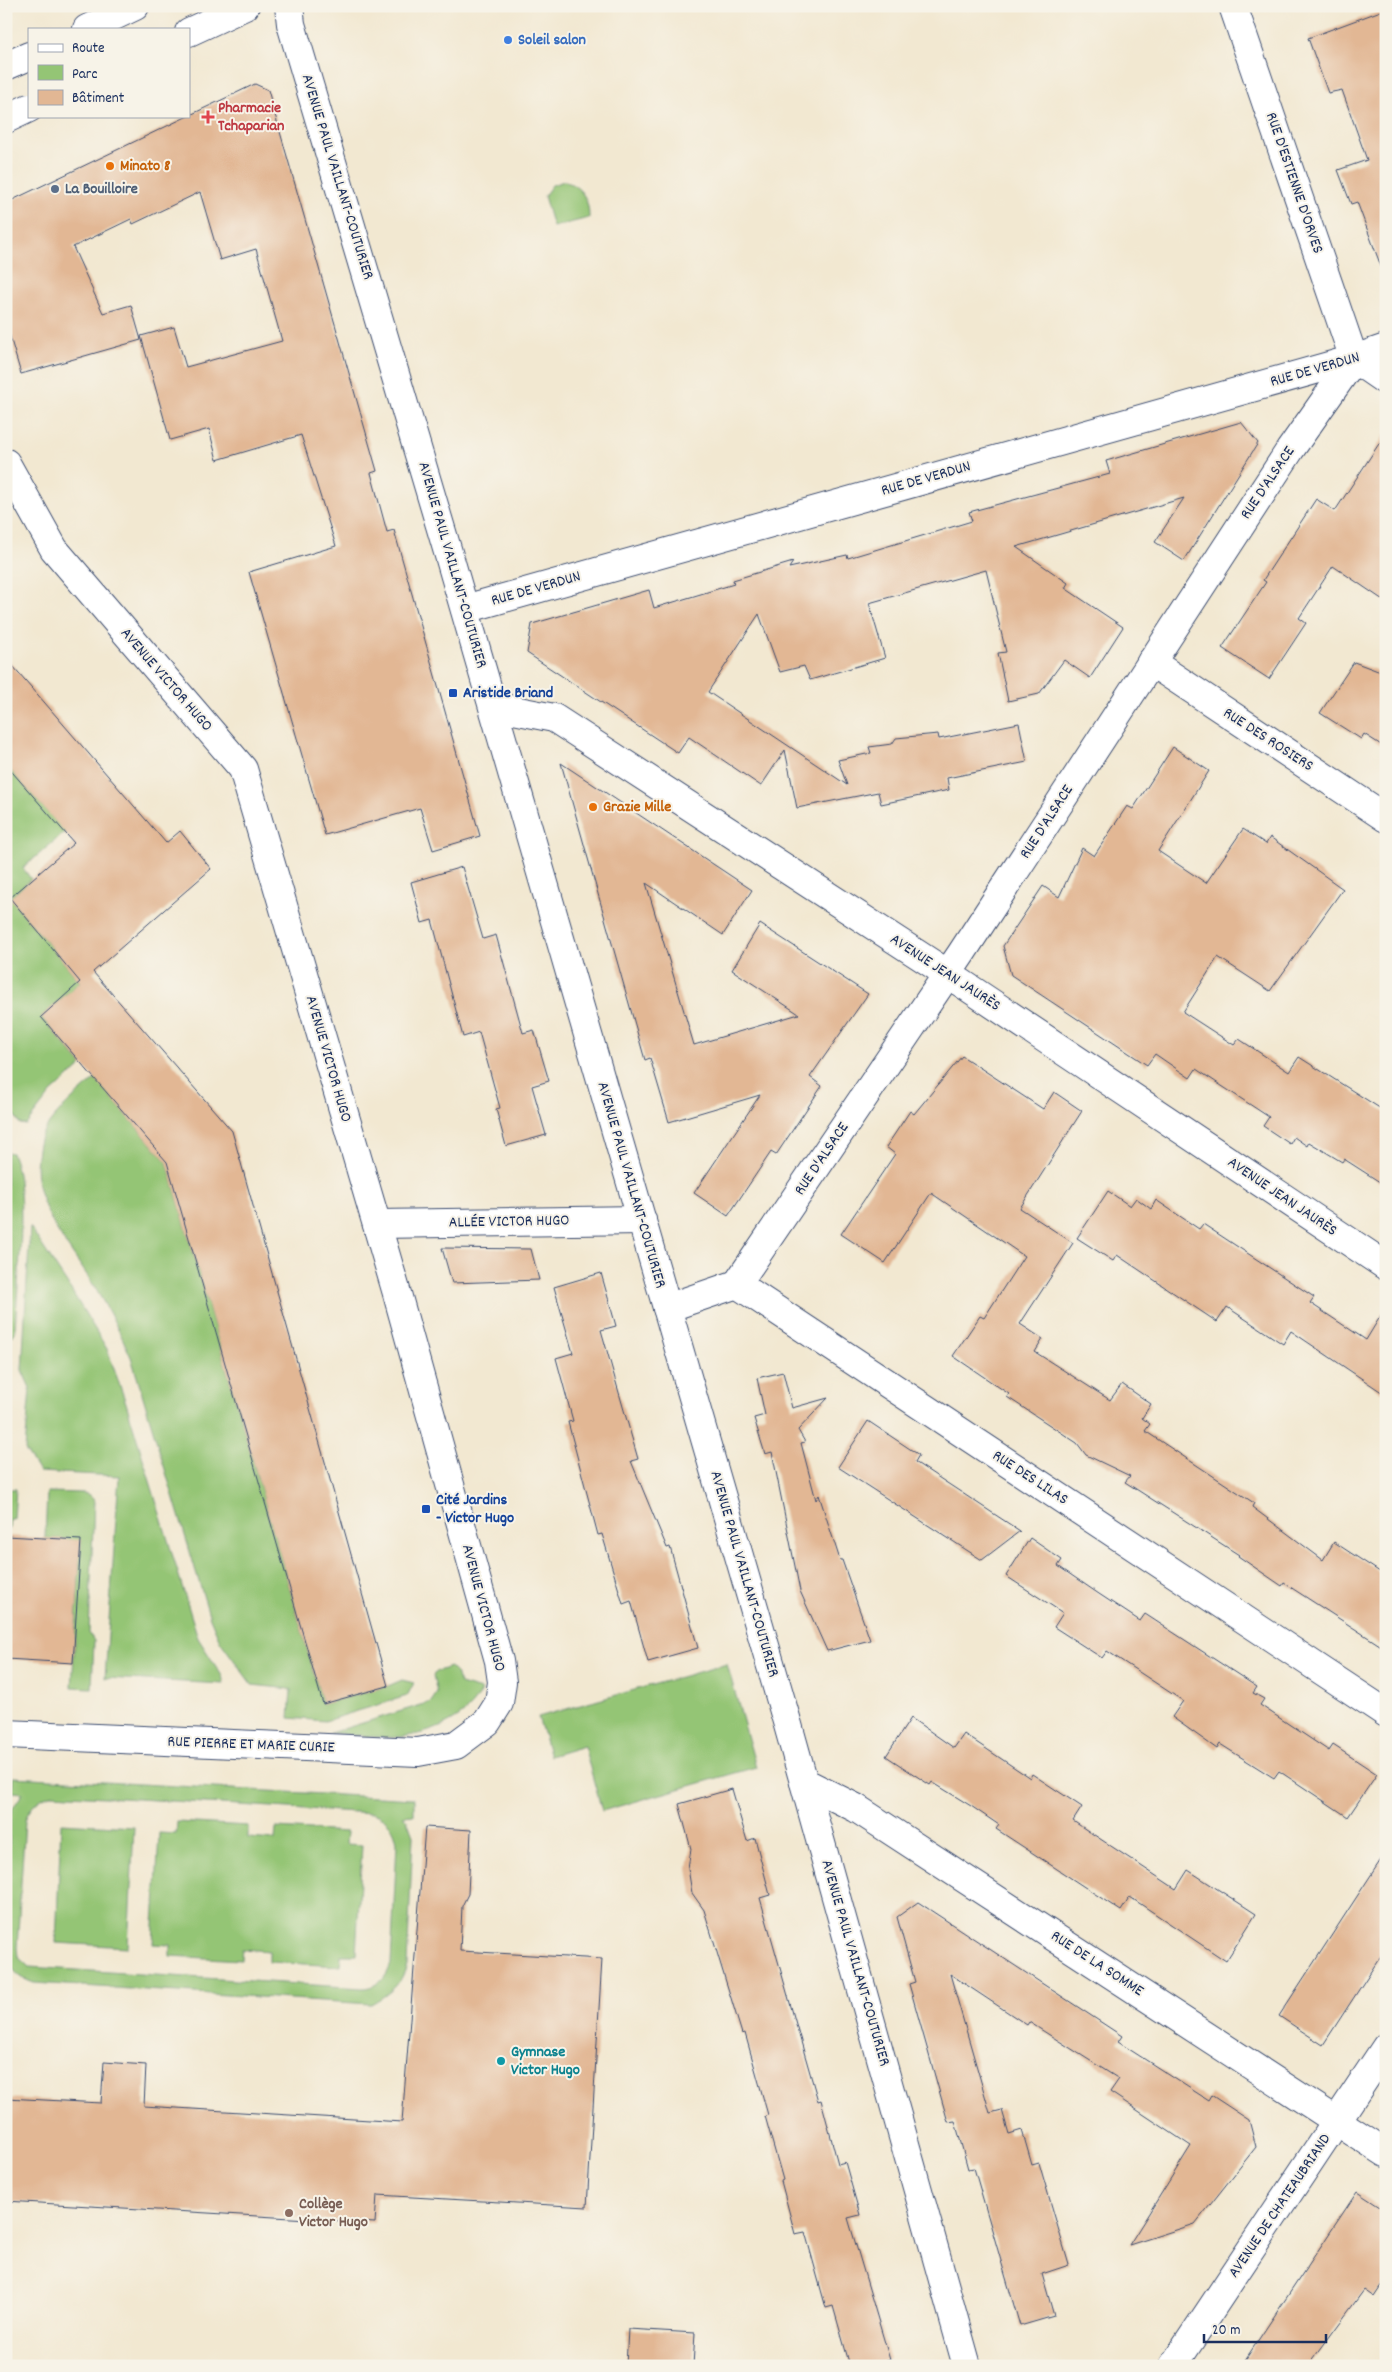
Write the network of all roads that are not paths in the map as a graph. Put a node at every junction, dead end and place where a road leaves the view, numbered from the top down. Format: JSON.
{"nodes":[{"id":1,"x":135,"y":6,"type":"edge"},
{"id":2,"x":245,"y":6,"type":"edge"},
{"id":3,"x":1233,"y":6,"type":"edge"},
{"id":4,"x":290,"y":15,"type":"edge"},
{"id":5,"x":89,"y":28,"type":"edge"},
{"id":6,"x":190,"y":32,"type":"edge"},
{"id":7,"x":28,"y":56,"type":"edge"},
{"id":8,"x":6,"y":66,"type":"edge"},
{"id":9,"x":28,"y":108,"type":"edge"},
{"id":10,"x":6,"y":119,"type":"edge"},
{"id":11,"x":1386,"y":348,"type":"edge"},
{"id":12,"x":1354,"y":359,"type":"junction"},
{"id":13,"x":1386,"y":381,"type":"edge"},
{"id":14,"x":6,"y":463,"type":"edge"},
{"id":15,"x":465,"y":609,"type":"junction"},
{"id":16,"x":1151,"y":662,"type":"junction"},
{"id":17,"x":493,"y":706,"type":"junction"},
{"id":18,"x":1386,"y":818,"type":"edge"},
{"id":19,"x":948,"y":974,"type":"junction"},
{"id":20,"x":642,"y":1220,"type":"junction"},
{"id":21,"x":377,"y":1224,"type":"junction"},
{"id":22,"x":1386,"y":1266,"type":"edge"},
{"id":23,"x":737,"y":1284,"type":"junction"},
{"id":24,"x":667,"y":1308,"type":"junction"},
{"id":25,"x":1386,"y":1713,"type":"edge"},
{"id":26,"x":487,"y":1722,"type":"joint"},
{"id":27,"x":6,"y":1734,"type":"edge"},
{"id":28,"x":804,"y":1782,"type":"junction"},
{"id":29,"x":1386,"y":2047,"type":"edge"},
{"id":30,"x":1337,"y":2120,"type":"junction"},
{"id":31,"x":1386,"y":2153,"type":"edge"},
{"id":32,"x":967,"y":2366,"type":"edge"},
{"id":33,"x":1173,"y":2366,"type":"edge"}],
"edges":[{"from":1,"to":5,"type":"street"},
{"from":2,"to":6,"type":"street"},
{"from":3,"to":12,"type":"street","name":"RUE D'ESTIENNE D'ORVES"},
{"from":4,"to":15,"type":"street","name":"AVENUE PAUL VAILLANT-COUTURIER"},
{"from":7,"to":8,"type":"street"},
{"from":9,"to":10,"type":"street"},
{"from":11,"to":12,"type":"street","name":"RUE DE VERDUN"},
{"from":12,"to":13,"type":"street"},
{"from":12,"to":15,"type":"street","name":"RUE DE VERDUN"},
{"from":12,"to":16,"type":"street","name":"RUE D'ALSACE"},
{"from":14,"to":21,"type":"street","name":"AVENUE VICTOR HUGO"},
{"from":15,"to":17,"type":"street","name":"AVENUE PAUL VAILLANT-COUTURIER"},
{"from":16,"to":18,"type":"street","name":"RUE DES ROSIERS"},
{"from":16,"to":19,"type":"street","name":"RUE D'ALSACE"},
{"from":17,"to":19,"type":"street","name":"AVENUE JEAN JAURÈS"},
{"from":17,"to":20,"type":"street","name":"AVENUE PAUL VAILLANT-COUTURIER"},
{"from":19,"to":22,"type":"street","name":"AVENUE JEAN JAURÈS"},
{"from":19,"to":23,"type":"street","name":"RUE D'ALSACE"},
{"from":20,"to":21,"type":"street","name":"ALLÉE VICTOR HUGO"},
{"from":20,"to":24,"type":"street","name":"AVENUE PAUL VAILLANT-COUTURIER"},
{"from":21,"to":26,"type":"street","name":"AVENUE VICTOR HUGO"},
{"from":23,"to":24,"type":"street"},
{"from":23,"to":25,"type":"street","name":"RUE DES LILAS"},
{"from":24,"to":28,"type":"street","name":"AVENUE PAUL VAILLANT-COUTURIER"},
{"from":26,"to":27,"type":"street","name":"RUE PIERRE ET MARIE CURIE"},
{"from":28,"to":30,"type":"street","name":"RUE DE LA SOMME"},
{"from":28,"to":32,"type":"street","name":"AVENUE PAUL VAILLANT-COUTURIER"},
{"from":29,"to":30,"type":"street","name":"AVENUE DE CHATEAUBRIAND"},
{"from":30,"to":31,"type":"street","name":"RUE DE LA SOMME"},
{"from":30,"to":33,"type":"street","name":"AVENUE DE CHATEAUBRIAND"}]}
